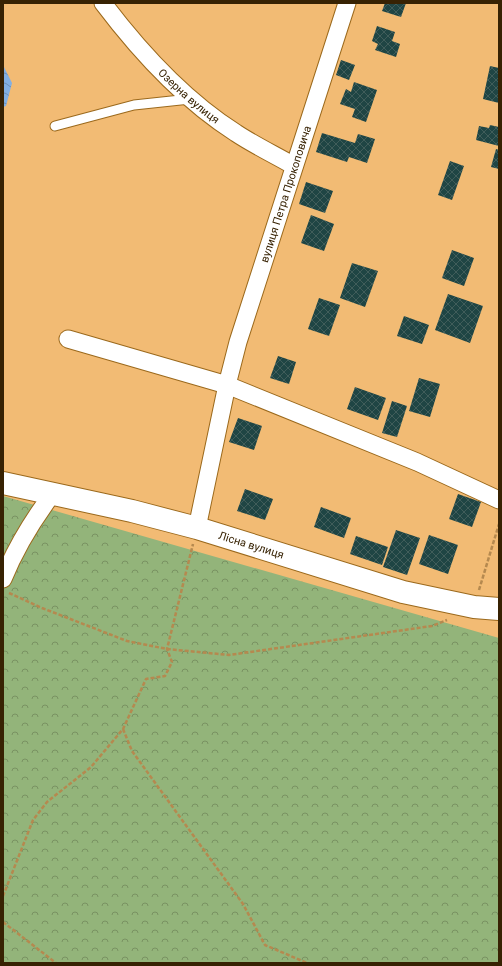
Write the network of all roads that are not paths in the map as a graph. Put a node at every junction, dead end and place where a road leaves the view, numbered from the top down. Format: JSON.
{"nodes":[{"id":1,"x":103,"y":3,"type":"edge"},
{"id":2,"x":347,"y":3,"type":"edge"},
{"id":3,"x":190,"y":99,"type":"junction"},
{"id":4,"x":56,"y":126,"type":"dead end"},
{"id":5,"x":294,"y":166,"type":"junction"},
{"id":6,"x":68,"y":339,"type":"dead end"},
{"id":7,"x":227,"y":385,"type":"junction"},
{"id":8,"x":3,"y":483,"type":"edge"},
{"id":9,"x":53,"y":493,"type":"junction"},
{"id":10,"x":499,"y":500,"type":"edge"},
{"id":11,"x":197,"y":528,"type":"junction"},
{"id":12,"x":3,"y":579,"type":"edge"},
{"id":13,"x":499,"y":609,"type":"edge"}],
"edges":[{"from":1,"to":3,"type":"street","name":"Озерна вулиця"},
{"from":2,"to":5,"type":"street","name":"вулиця Петра Прокоповича"},
{"from":3,"to":4,"type":"lane"},
{"from":3,"to":5,"type":"street","name":"Озерна вулиця"},
{"from":5,"to":7,"type":"street","name":"вулиця Петра Прокоповича"},
{"from":6,"to":7,"type":"street"},
{"from":7,"to":10,"type":"street"},
{"from":7,"to":11,"type":"street","name":"вулиця Петра Прокоповича"},
{"from":8,"to":9,"type":"street","name":"Лісна вулиця"},
{"from":9,"to":11,"type":"street","name":"Лісна вулиця"},
{"from":9,"to":12,"type":"street"},
{"from":11,"to":13,"type":"street","name":"Лісна вулиця"}]}
